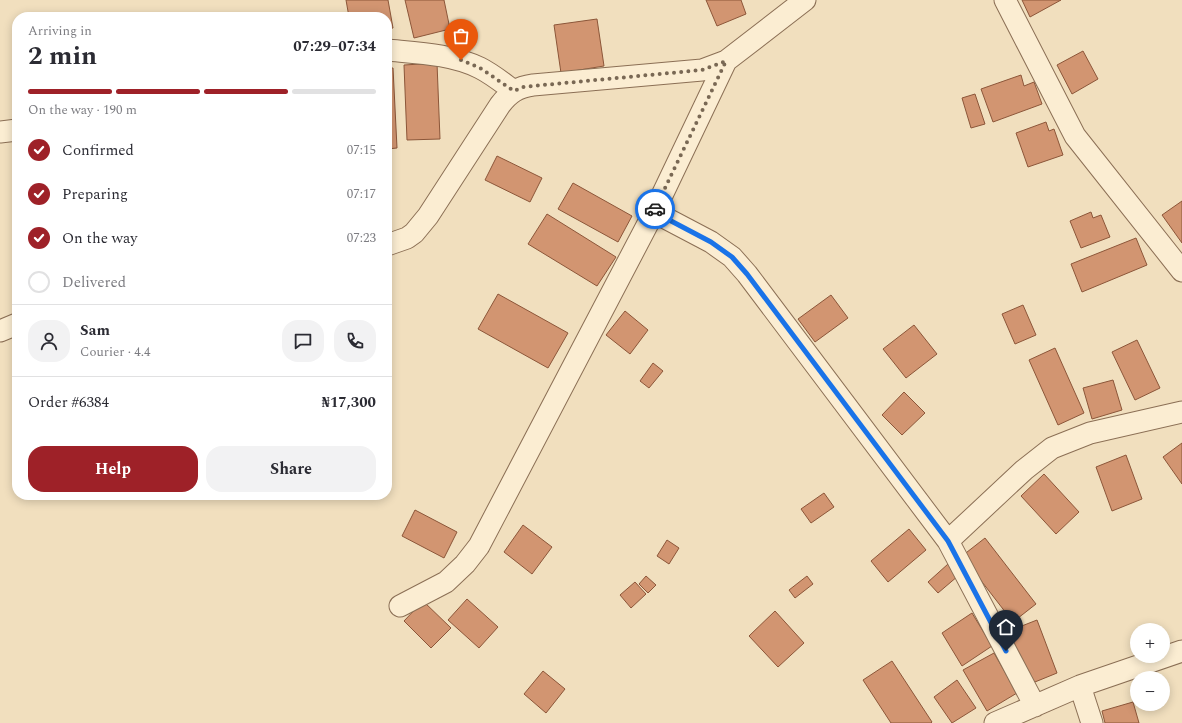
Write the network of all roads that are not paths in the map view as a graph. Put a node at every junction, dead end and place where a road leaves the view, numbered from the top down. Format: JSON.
{"nodes":[{"id":1,"x":805,"y":0,"type":"edge"},
{"id":2,"x":1004,"y":0,"type":"edge"},
{"id":3,"x":392,"y":50,"type":"edge"},
{"id":4,"x":726,"y":61,"type":"junction"},
{"id":5,"x":514,"y":91,"type":"junction"},
{"id":6,"x":12,"y":131,"type":"edge"},
{"id":7,"x":0,"y":132,"type":"edge"},
{"id":8,"x":654,"y":212,"type":"junction"},
{"id":9,"x":392,"y":243,"type":"edge"},
{"id":10,"x":1182,"y":271,"type":"edge"},
{"id":11,"x":12,"y":326,"type":"edge"},
{"id":12,"x":0,"y":331,"type":"edge"},
{"id":13,"x":1182,"y":412,"type":"edge"},
{"id":14,"x":948,"y":541,"type":"junction"},
{"id":15,"x":400,"y":606,"type":"dead end"},
{"id":16,"x":1182,"y":650,"type":"edge"},
{"id":17,"x":1080,"y":686,"type":"junction"},
{"id":18,"x":1035,"y":706,"type":"junction"},
{"id":19,"x":995,"y":723,"type":"edge"},
{"id":20,"x":1092,"y":723,"type":"edge"}],
"edges":[{"from":1,"to":4,"type":"street"},
{"from":2,"to":10,"type":"street"},
{"from":3,"to":5,"type":"street"},
{"from":4,"to":5,"type":"street"},
{"from":4,"to":8,"type":"street"},
{"from":5,"to":9,"type":"street"},
{"from":6,"to":7,"type":"street"},
{"from":8,"to":14,"type":"street"},
{"from":8,"to":15,"type":"street"},
{"from":11,"to":12,"type":"street"},
{"from":13,"to":14,"type":"street"},
{"from":14,"to":18,"type":"street"},
{"from":16,"to":17,"type":"street"},
{"from":17,"to":18,"type":"street"},
{"from":17,"to":20,"type":"street"},
{"from":18,"to":19,"type":"street"}]}
